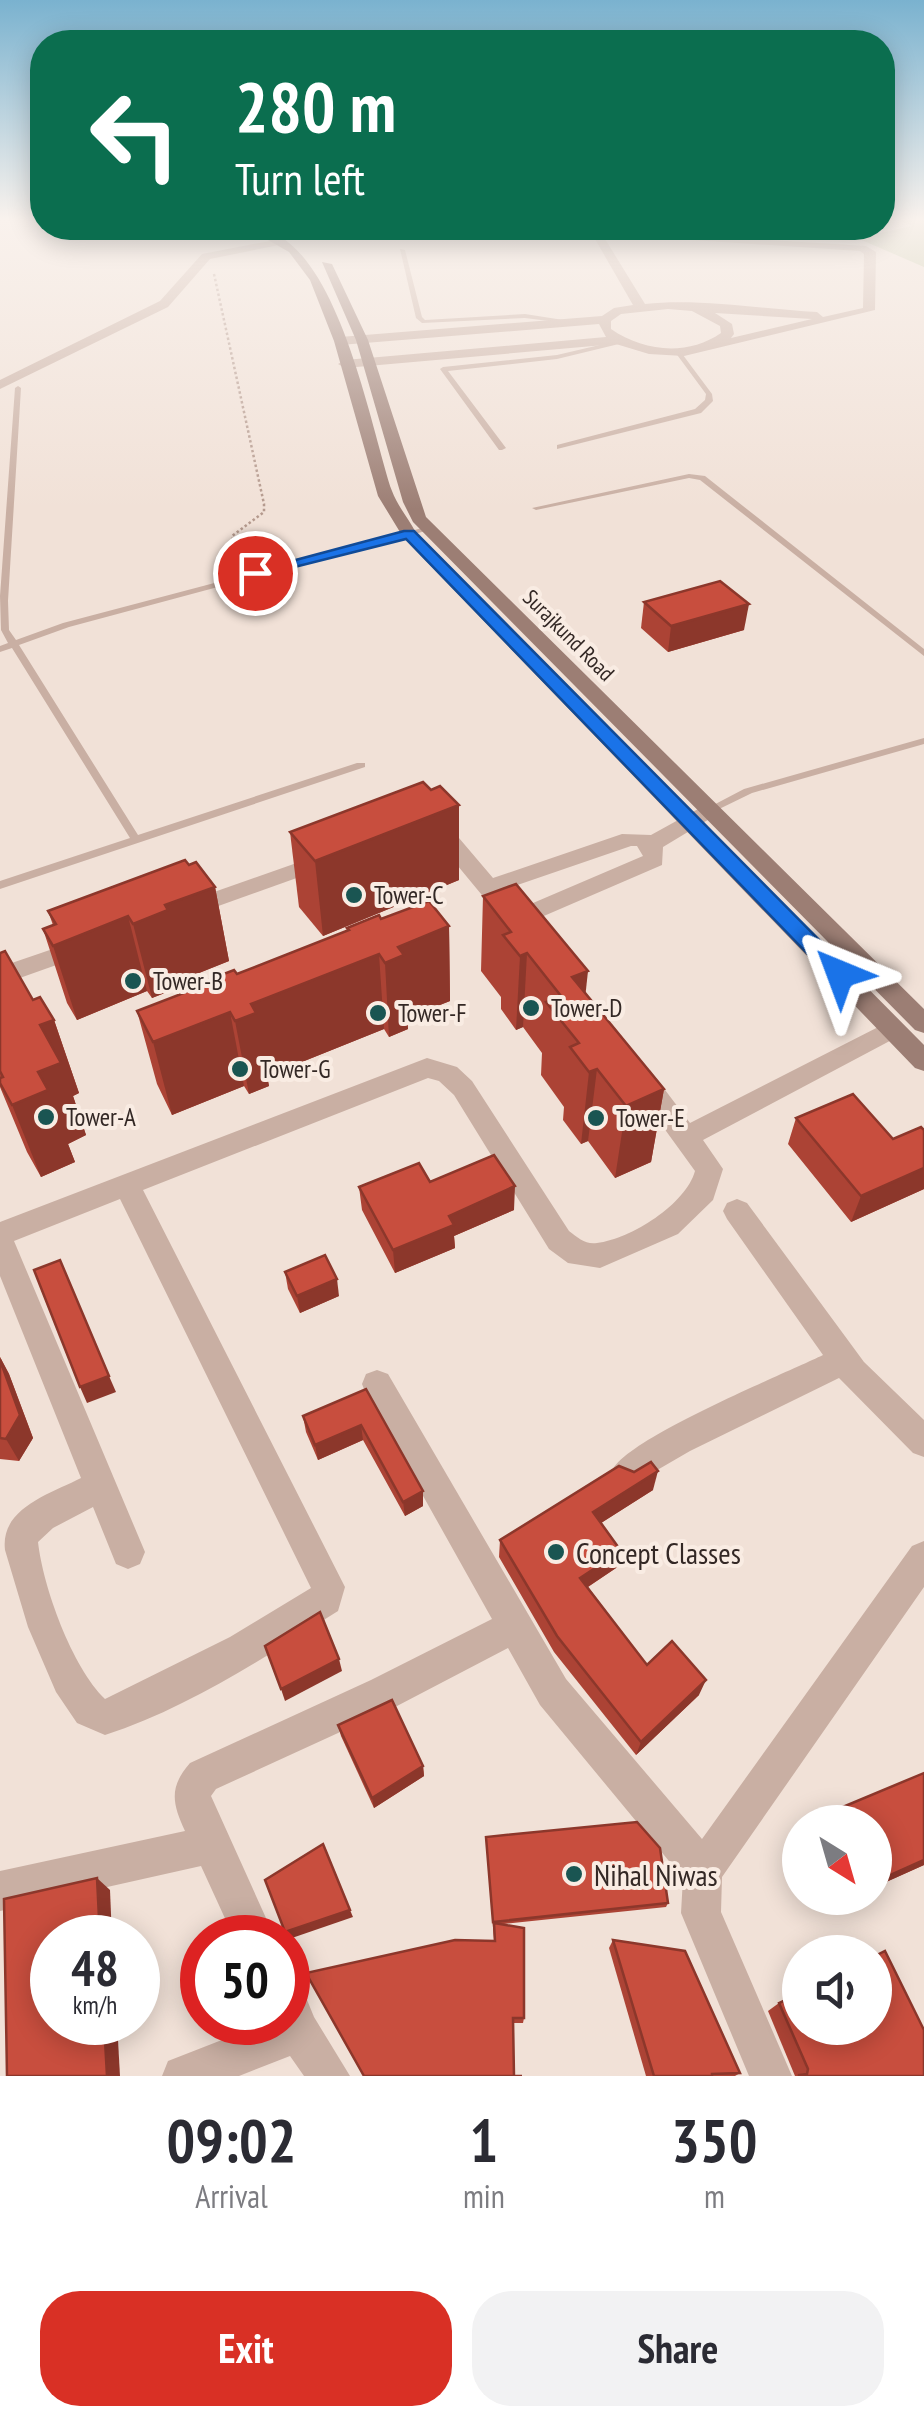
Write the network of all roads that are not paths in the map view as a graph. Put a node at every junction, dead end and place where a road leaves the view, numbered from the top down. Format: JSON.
{"nodes":[{"id":1,"x":142,"y":315,"type":"edge"},
{"id":2,"x":330,"y":315,"type":"edge"},
{"id":3,"x":350,"y":315,"type":"edge"},
{"id":4,"x":418,"y":315,"type":"edge"},
{"id":5,"x":612,"y":315,"type":"edge"},
{"id":6,"x":708,"y":315,"type":"edge"},
{"id":7,"x":781,"y":315,"type":"edge"},
{"id":8,"x":847,"y":315,"type":"edge"},
{"id":9,"x":832,"y":319,"type":"junction"},
{"id":10,"x":605,"y":320,"type":"junction"},
{"id":11,"x":573,"y":322,"type":"junction"},
{"id":12,"x":362,"y":340,"type":"junction"},
{"id":13,"x":340,"y":341,"type":"junction"},
{"id":14,"x":618,"y":341,"type":"junction"},
{"id":15,"x":700,"y":349,"type":"junction"},
{"id":16,"x":553,"y":351,"type":"junction"},
{"id":17,"x":678,"y":352,"type":"junction"},
{"id":18,"x":368,"y":362,"type":"junction"},
{"id":19,"x":345,"y":364,"type":"junction"},
{"id":20,"x":0,"y":385,"type":"edge"},
{"id":21,"x":18,"y":388,"type":"dead end"},
{"id":22,"x":16,"y":420,"type":"junction"},
{"id":23,"x":0,"y":424,"type":"edge"},
{"id":24,"x":560,"y":447,"type":"dead end"},
{"id":25,"x":502,"y":448,"type":"dead end"},
{"id":26,"x":536,"y":508,"type":"dead end"},
{"id":27,"x":5,"y":515,"type":"edge"},
{"id":28,"x":419,"y":531,"type":"junction"},
{"id":29,"x":2,"y":601,"type":"edge"},
{"id":30,"x":13,"y":643,"type":"junction"},
{"id":31,"x":0,"y":649,"type":"edge"},
{"id":32,"x":924,"y":654,"type":"edge"},
{"id":33,"x":924,"y":742,"type":"edge"},
{"id":34,"x":360,"y":765,"type":"dead end"},
{"id":35,"x":709,"y":810,"type":"junction"},
{"id":36,"x":686,"y":821,"type":"junction"},
{"id":37,"x":408,"y":834,"type":"edge"},
{"id":38,"x":136,"y":840,"type":"junction"},
{"id":39,"x":650,"y":845,"type":"junction"},
{"id":40,"x":342,"y":854,"type":"edge"},
{"id":41,"x":0,"y":885,"type":"edge"},
{"id":42,"x":490,"y":887,"type":"junction"},
{"id":43,"x":162,"y":918,"type":"edge"},
{"id":44,"x":108,"y":938,"type":"edge"},
{"id":45,"x":0,"y":976,"type":"edge"},
{"id":46,"x":924,"y":1024,"type":"edge"},
{"id":47,"x":892,"y":1029,"type":"junction"},
{"id":48,"x":626,"y":1058,"type":"edge"},
{"id":49,"x":924,"y":1061,"type":"edge"},
{"id":50,"x":688,"y":1136,"type":"junction"},
{"id":51,"x":127,"y":1186,"type":"junction"},
{"id":52,"x":737,"y":1211,"type":"dead end"},
{"id":53,"x":0,"y":1238,"type":"edge"},
{"id":54,"x":844,"y":1360,"type":"junction"},
{"id":55,"x":377,"y":1384,"type":"dead end"},
{"id":56,"x":924,"y":1442,"type":"edge"},
{"id":57,"x":628,"y":1470,"type":"edge"},
{"id":58,"x":102,"y":1486,"type":"junction"},
{"id":59,"x":128,"y":1552,"type":"dead end"},
{"id":60,"x":924,"y":1558,"type":"edge"},
{"id":61,"x":516,"y":1626,"type":"junction"},
{"id":62,"x":210,"y":1844,"type":"junction"},
{"id":63,"x":702,"y":1871,"type":"junction"},
{"id":64,"x":0,"y":1891,"type":"edge"},
{"id":65,"x":244,"y":1915,"type":"edge"},
{"id":66,"x":241,"y":2045,"type":"edge"},
{"id":67,"x":310,"y":2045,"type":"edge"},
{"id":68,"x":182,"y":2076,"type":"edge"},
{"id":69,"x":329,"y":2076,"type":"edge"},
{"id":70,"x":772,"y":2076,"type":"edge"}],
"edges":[{"from":1,"to":20,"type":"street"},
{"from":2,"to":13,"type":"main road","name":"Surajkund Road"},
{"from":3,"to":12,"type":"main road","name":"Surajkund Road"},
{"from":4,"to":11,"type":"lane"},
{"from":5,"to":10,"type":"street"},
{"from":6,"to":15,"type":"street"},
{"from":7,"to":9,"type":"street"},
{"from":8,"to":9,"type":"street"},
{"from":9,"to":15,"type":"street"},
{"from":10,"to":11,"type":"street"},
{"from":10,"to":14,"type":"street"},
{"from":11,"to":12,"type":"street"},
{"from":12,"to":13,"type":"street"},
{"from":12,"to":18,"type":"main road","name":"Surajkund Road"},
{"from":13,"to":19,"type":"main road","name":"Surajkund Road"},
{"from":14,"to":16,"type":"street"},
{"from":14,"to":17,"type":"street"},
{"from":15,"to":17,"type":"street"},
{"from":16,"to":18,"type":"street"},
{"from":16,"to":25,"type":"lane"},
{"from":17,"to":24,"type":"lane"},
{"from":18,"to":19,"type":"street"},
{"from":18,"to":28,"type":"main road","name":"Surajkund Road"},
{"from":19,"to":28,"type":"main road","name":"Surajkund Road"},
{"from":21,"to":22,"type":"lane"},
{"from":22,"to":23,"type":"lane"},
{"from":22,"to":27,"type":"lane"},
{"from":26,"to":32,"type":"lane"},
{"from":27,"to":29,"type":"lane"},
{"from":28,"to":30,"type":"lane"},
{"from":28,"to":35,"type":"main road","name":"Surajkund Road"},
{"from":28,"to":36,"type":"main road","name":"Surajkund Road"},
{"from":29,"to":30,"type":"lane"},
{"from":30,"to":31,"type":"lane"},
{"from":30,"to":38,"type":"lane"},
{"from":33,"to":35,"type":"lane"},
{"from":34,"to":38,"type":"lane"},
{"from":35,"to":36,"type":"street"},
{"from":35,"to":46,"type":"main road","name":"Surajkund Road"},
{"from":36,"to":39,"type":"street"},
{"from":36,"to":47,"type":"main road","name":"Surajkund Road"},
{"from":37,"to":42,"type":"street"},
{"from":38,"to":41,"type":"lane"},
{"from":39,"to":42,"type":"street"},
{"from":39,"to":42,"type":"street"},
{"from":40,"to":43,"type":"street"},
{"from":44,"to":45,"type":"street"},
{"from":47,"to":49,"type":"main road","name":"Surajkund Road"},
{"from":47,"to":50,"type":"street"},
{"from":48,"to":50,"type":"street"},
{"from":50,"to":51,"type":"street"},
{"from":51,"to":53,"type":"street"},
{"from":51,"to":58,"type":"street"},
{"from":52,"to":54,"type":"street"},
{"from":53,"to":58,"type":"street"},
{"from":54,"to":56,"type":"street"},
{"from":54,"to":57,"type":"street"},
{"from":55,"to":61,"type":"street"},
{"from":58,"to":59,"type":"street"},
{"from":60,"to":63,"type":"street"},
{"from":61,"to":62,"type":"street"},
{"from":61,"to":63,"type":"street"},
{"from":62,"to":64,"type":"street"},
{"from":62,"to":65,"type":"street"},
{"from":63,"to":70,"type":"street"},
{"from":66,"to":68,"type":"street"},
{"from":67,"to":69,"type":"street"}]}
